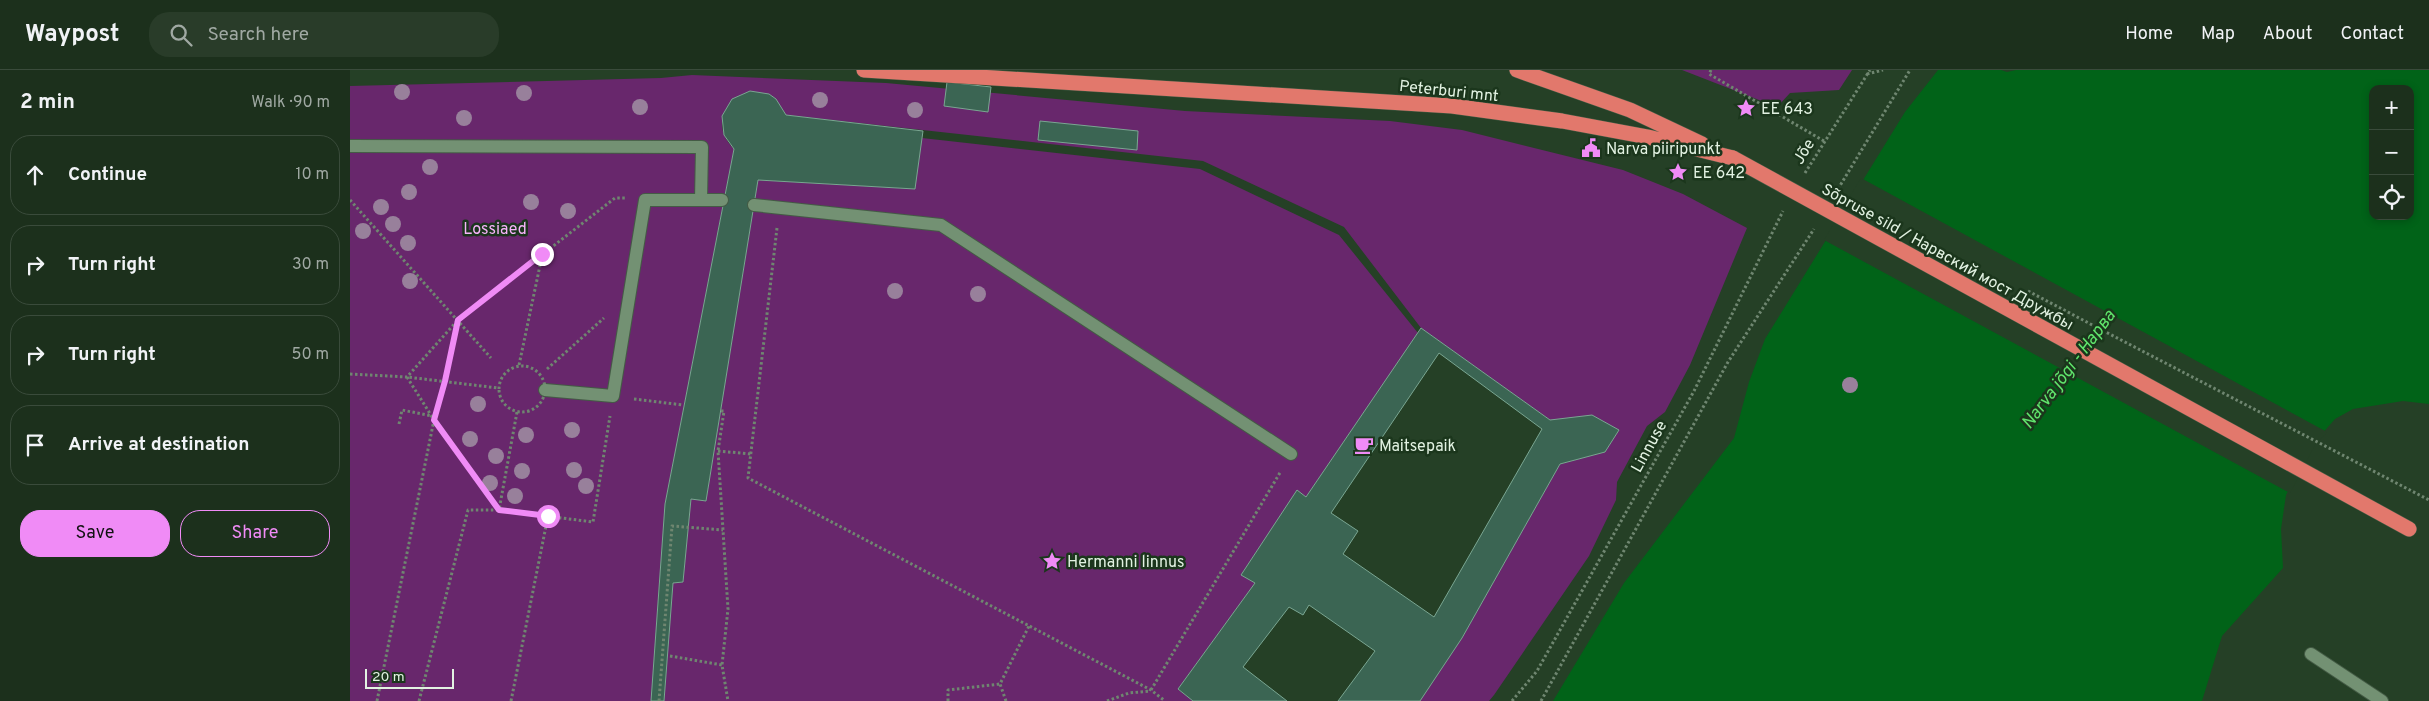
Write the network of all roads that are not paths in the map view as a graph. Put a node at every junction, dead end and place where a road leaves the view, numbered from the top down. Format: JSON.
{"nodes":[{"id":1,"x":864,"y":70,"type":"edge"},
{"id":2,"x":1517,"y":70,"type":"edge"},
{"id":3,"x":350,"y":146,"type":"edge"},
{"id":4,"x":1733,"y":158,"type":"junction"},
{"id":5,"x":701,"y":200,"type":"junction"},
{"id":6,"x":722,"y":200,"type":"dead end"},
{"id":7,"x":754,"y":205,"type":"dead end"},
{"id":8,"x":545,"y":390,"type":"dead end"},
{"id":9,"x":1291,"y":454,"type":"road end"},
{"id":10,"x":2409,"y":529,"type":"dead end"},
{"id":11,"x":2311,"y":654,"type":"dead end"},
{"id":12,"x":2382,"y":701,"type":"edge"}],
"edges":[{"from":1,"to":4,"type":"highway","name":"Peterburi mnt"},
{"from":2,"to":4,"type":"highway","name":"Peterburi mnt"},
{"from":3,"to":5,"type":"lane"},
{"from":4,"to":10,"type":"highway","name":"Sõpruse sild / Нарвский мост Дружбы","bridge":true},
{"from":5,"to":6,"type":"lane"},
{"from":5,"to":8,"type":"lane"},
{"from":7,"to":9,"type":"lane"},
{"from":11,"to":12,"type":"lane"}]}
